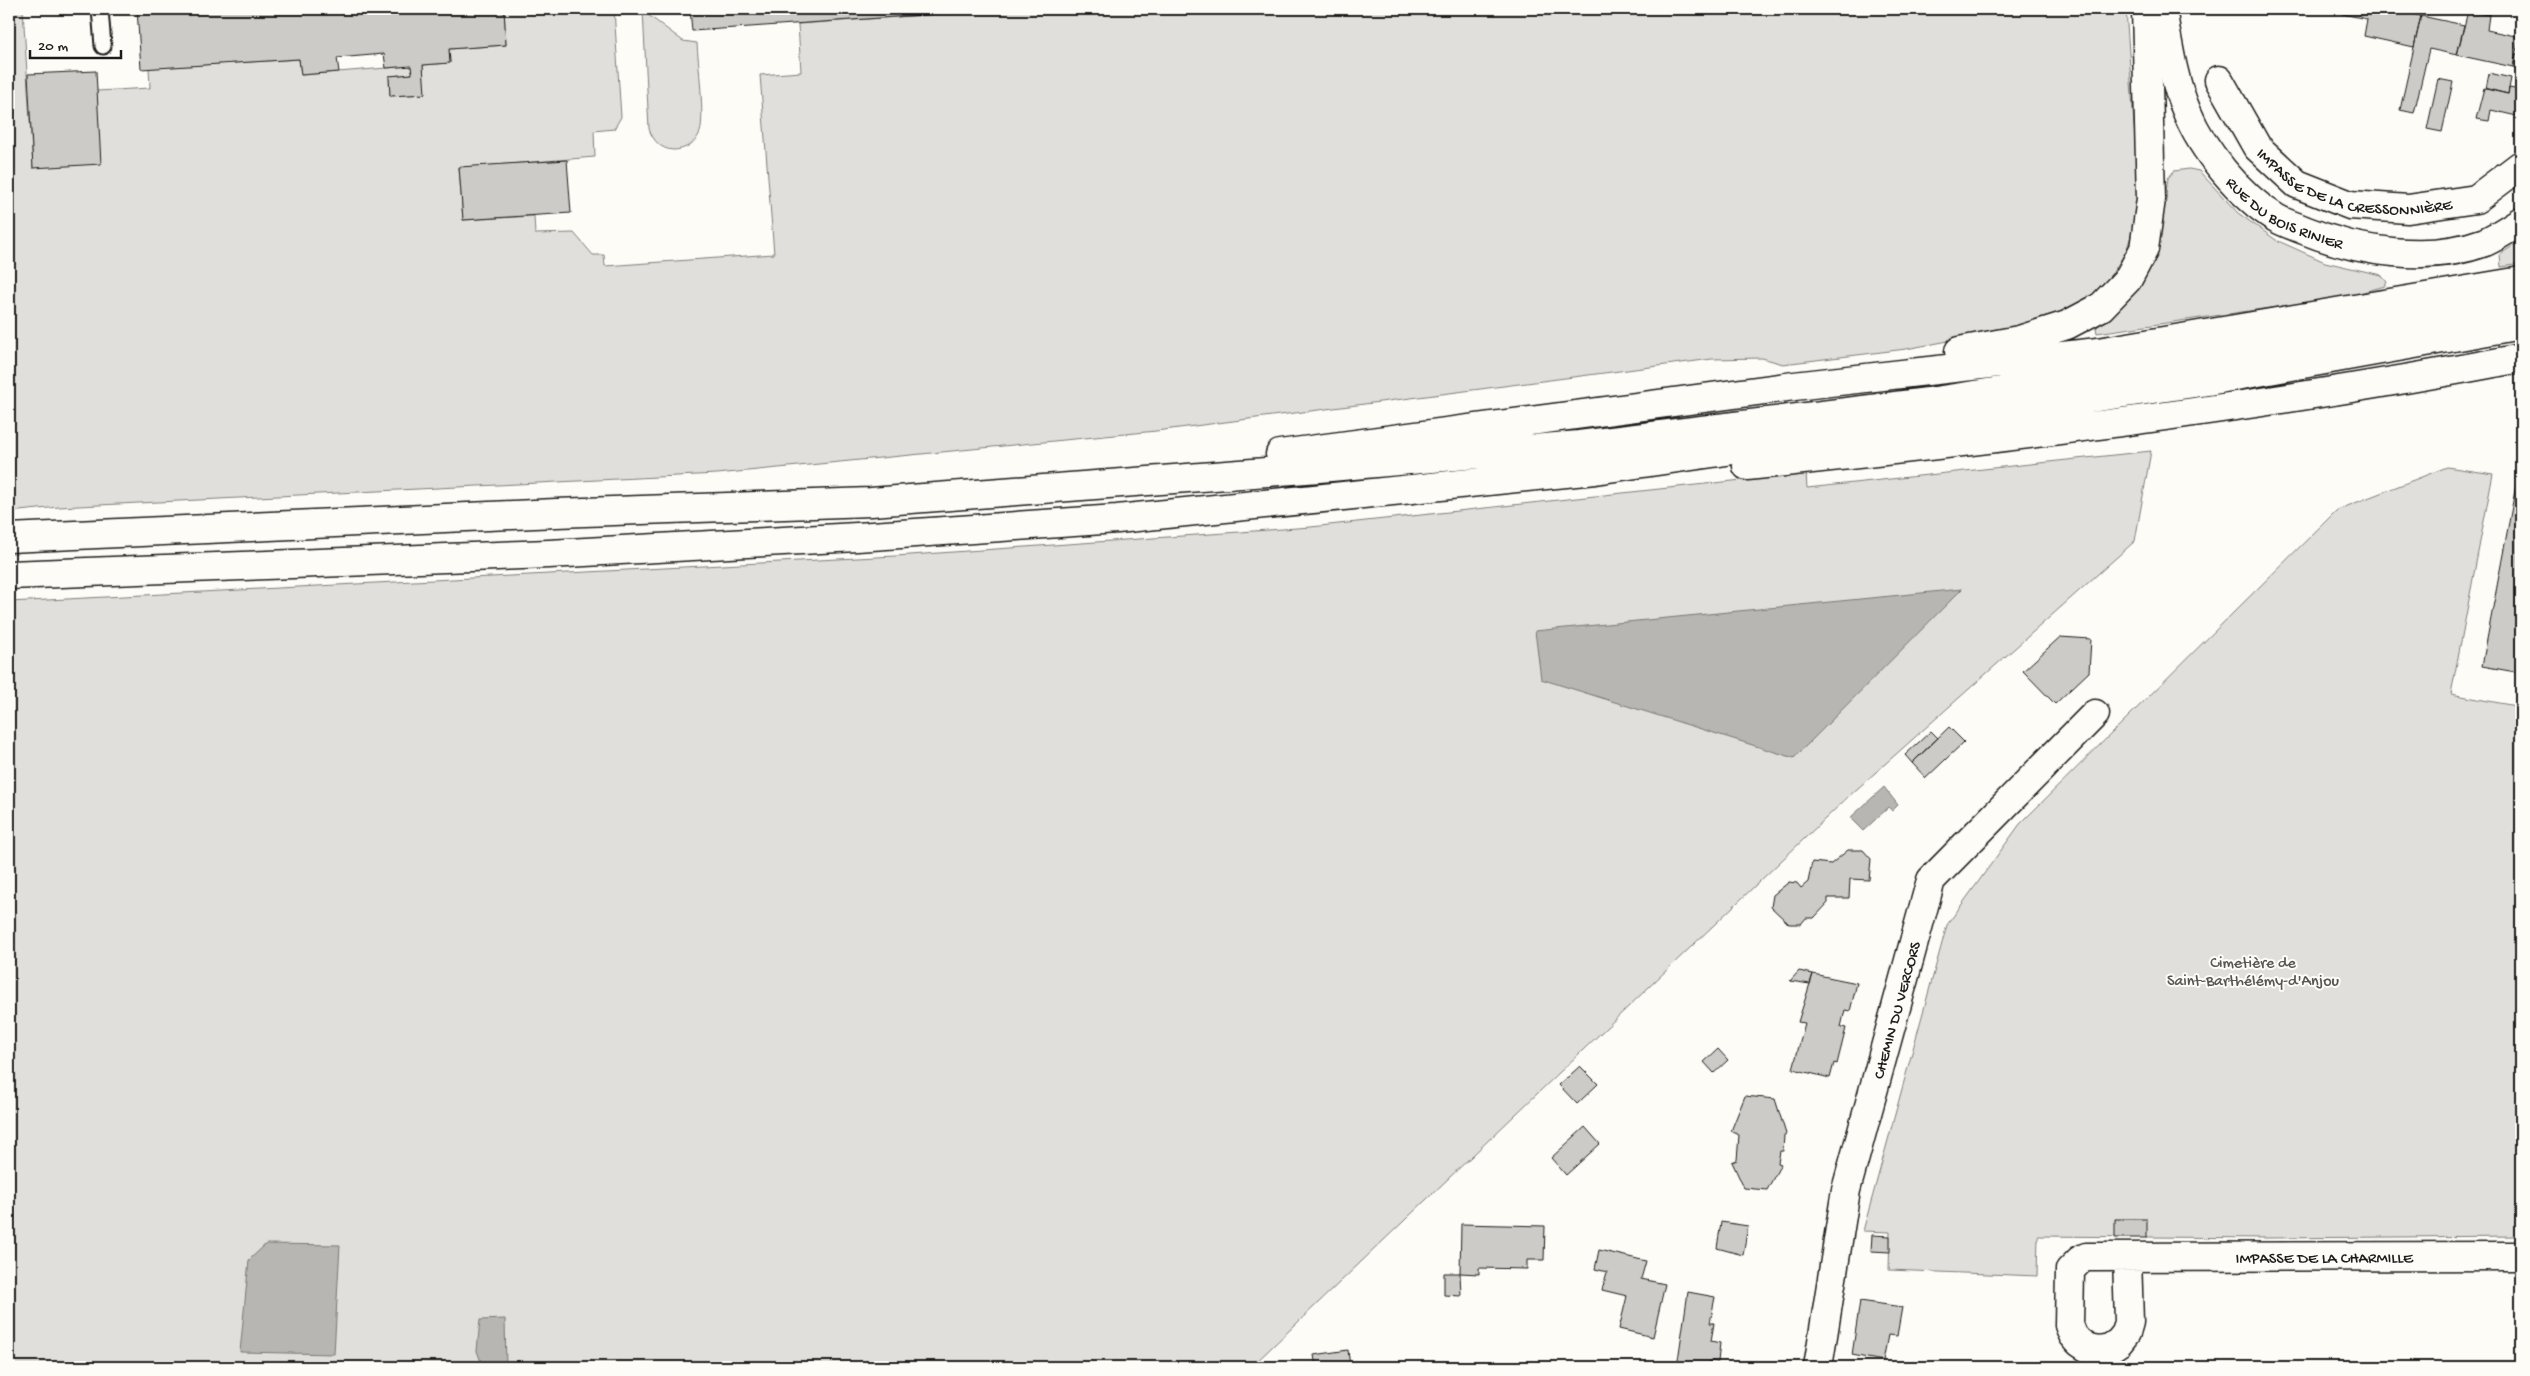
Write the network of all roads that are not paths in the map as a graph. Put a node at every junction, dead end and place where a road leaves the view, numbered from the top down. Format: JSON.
{"nodes":[{"id":1,"x":100,"y":9,"type":"edge"},
{"id":2,"x":2146,"y":9,"type":"edge"},
{"id":3,"x":2162,"y":9,"type":"edge"},
{"id":4,"x":103,"y":46,"type":"dead end"},
{"id":5,"x":2219,"y":80,"type":"dead end"},
{"id":6,"x":2521,"y":165,"type":"edge"},
{"id":7,"x":2521,"y":221,"type":"edge"},
{"id":8,"x":2521,"y":281,"type":"edge"},
{"id":9,"x":2521,"y":305,"type":"edge"},
{"id":10,"x":2521,"y":325,"type":"edge"},
{"id":11,"x":2521,"y":358,"type":"edge"},
{"id":12,"x":1794,"y":386,"type":"junction"},
{"id":13,"x":1594,"y":470,"type":"junction"},
{"id":14,"x":1164,"y":478,"type":"junction"},
{"id":15,"x":9,"y":538,"type":"edge"},
{"id":16,"x":9,"y":575,"type":"edge"},
{"id":17,"x":2095,"y":714,"type":"dead end"},
{"id":18,"x":2521,"y":1256,"type":"edge"},
{"id":19,"x":2127,"y":1257,"type":"dead end"},
{"id":20,"x":1818,"y":1367,"type":"edge"}],
"edges":[{"from":1,"to":4,"type":"lane"},
{"from":2,"to":12,"type":"main road"},
{"from":3,"to":7,"type":"main road","name":"RUE DU BOIS RINIER"},
{"from":5,"to":6,"type":"main road","name":"IMPASSE DE LA CRESSONNIÈRE"},
{"from":8,"to":12,"type":"main road"},
{"from":9,"to":14,"type":"main road"},
{"from":10,"to":13,"type":"main road"},
{"from":11,"to":13,"type":"main road"},
{"from":12,"to":14,"type":"main road"},
{"from":13,"to":16,"type":"main road"},
{"from":14,"to":15,"type":"main road"},
{"from":17,"to":20,"type":"main road","name":"CHEMIN DU VERCORS"},
{"from":18,"to":19,"type":"main road","name":"IMPASSE DE LA CHARMILLE"}]}
